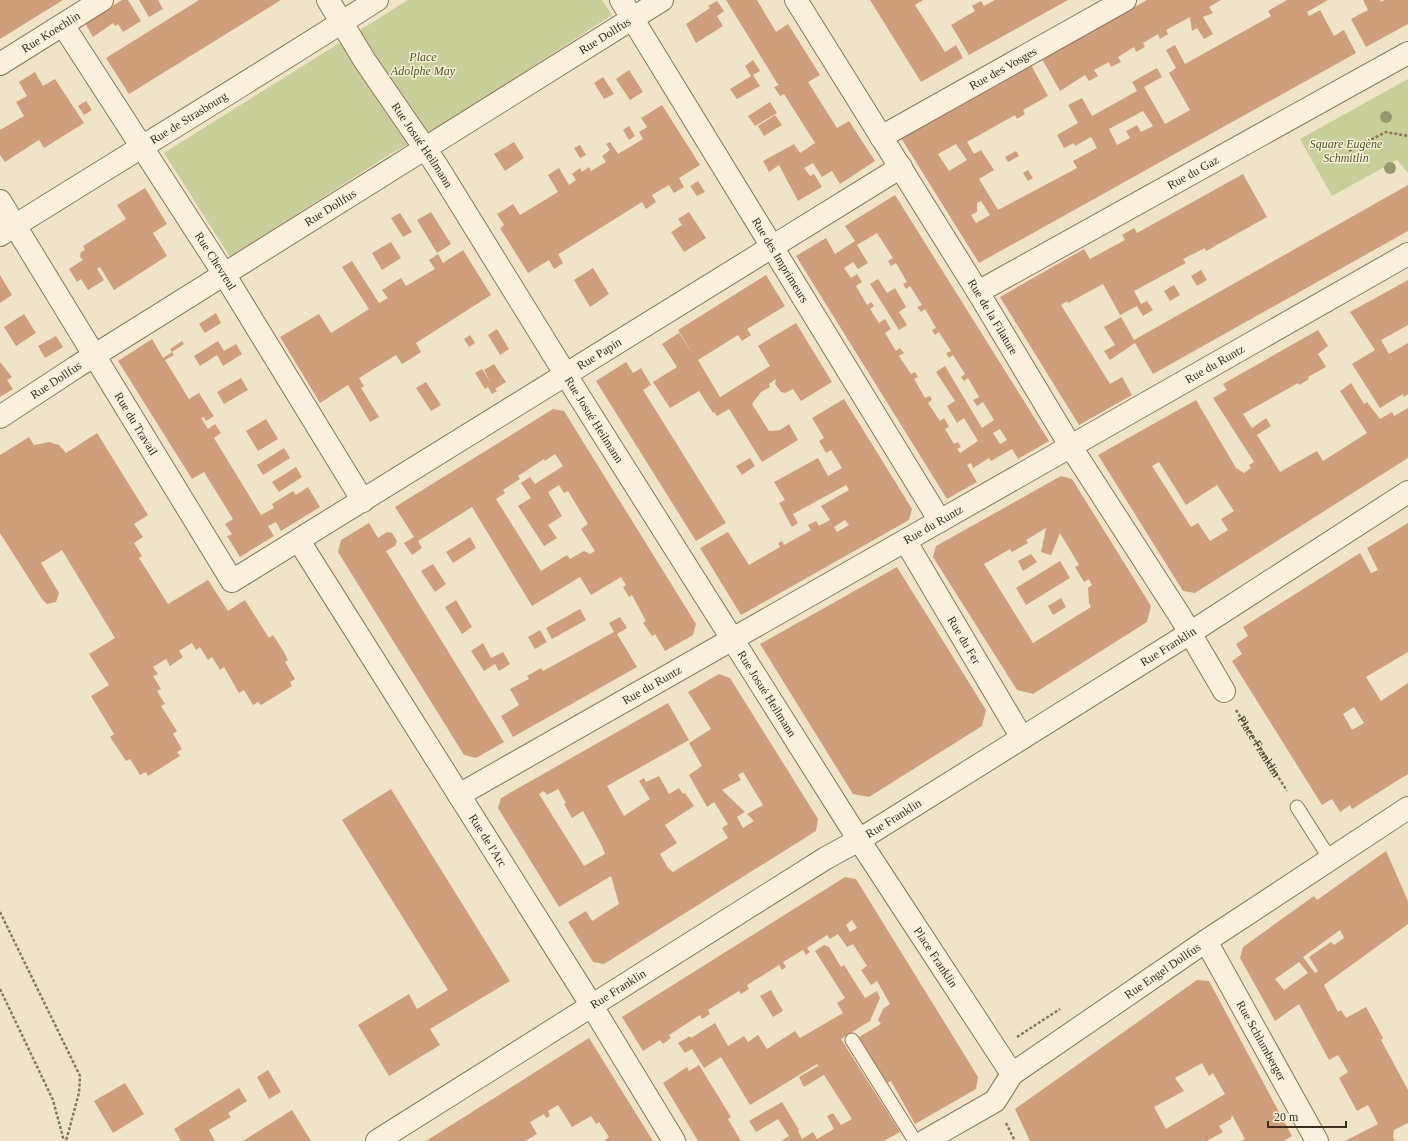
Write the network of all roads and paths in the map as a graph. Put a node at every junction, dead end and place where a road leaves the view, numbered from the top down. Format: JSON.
{"nodes":[{"id":1,"x":102,"y":0,"type":"edge"},
{"id":2,"x":328,"y":0,"type":"edge"},
{"id":3,"x":377,"y":0,"type":"edge"},
{"id":4,"x":621,"y":0,"type":"edge"},
{"id":5,"x":662,"y":0,"type":"edge"},
{"id":6,"x":796,"y":0,"type":"edge"},
{"id":7,"x":1125,"y":0,"type":"edge"},
{"id":8,"x":633,"y":18,"type":"junction"},
{"id":9,"x":342,"y":23,"type":"junction"},
{"id":10,"x":63,"y":25,"type":"junction"},
{"id":11,"x":1408,"y":53,"type":"edge"},
{"id":12,"x":0,"y":64,"type":"edge"},
{"id":13,"x":1408,"y":136,"type":"edge"},
{"id":14,"x":881,"y":137,"type":"junction"},
{"id":15,"x":142,"y":146,"type":"junction"},
{"id":16,"x":425,"y":150,"type":"junction"},
{"id":17,"x":1348,"y":151,"type":"dead end"},
{"id":18,"x":901,"y":168,"type":"junction"},
{"id":19,"x":0,"y":201,"type":"edge"},
{"id":20,"x":7,"y":231,"type":"edge"},
{"id":21,"x":772,"y":248,"type":"junction"},
{"id":22,"x":1408,"y":254,"type":"edge"},
{"id":23,"x":224,"y":274,"type":"junction"},
{"id":24,"x":978,"y":292,"type":"junction"},
{"id":25,"x":95,"y":355,"type":"junction"},
{"id":26,"x":566,"y":375,"type":"junction"},
{"id":27,"x":0,"y":417,"type":"edge"},
{"id":28,"x":1071,"y":447,"type":"junction"},
{"id":29,"x":1408,"y":492,"type":"edge"},
{"id":30,"x":363,"y":501,"type":"junction"},
{"id":31,"x":940,"y":521,"type":"junction"},
{"id":32,"x":299,"y":541,"type":"junction"},
{"id":33,"x":906,"y":542,"type":"junction"},
{"id":34,"x":1190,"y":633,"type":"junction"},
{"id":35,"x":733,"y":640,"type":"junction"},
{"id":36,"x":1224,"y":691,"type":"joint"},
{"id":37,"x":1022,"y":738,"type":"junction"},
{"id":38,"x":459,"y":795,"type":"junction"},
{"id":39,"x":1297,"y":807,"type":"joint"},
{"id":40,"x":1408,"y":808,"type":"edge"},
{"id":41,"x":859,"y":840,"type":"junction"},
{"id":42,"x":1330,"y":859,"type":"junction"},
{"id":43,"x":0,"y":912,"type":"edge"},
{"id":44,"x":1206,"y":941,"type":"junction"},
{"id":45,"x":0,"y":988,"type":"edge"},
{"id":46,"x":592,"y":1006,"type":"junction"},
{"id":47,"x":852,"y":1040,"type":"dead end"},
{"id":48,"x":1012,"y":1074,"type":"junction"},
{"id":49,"x":65,"y":1141,"type":"edge"},
{"id":50,"x":377,"y":1141,"type":"edge"},
{"id":51,"x":674,"y":1141,"type":"edge"},
{"id":52,"x":915,"y":1141,"type":"edge"},
{"id":53,"x":925,"y":1141,"type":"edge"},
{"id":54,"x":1317,"y":1141,"type":"edge"}],
"edges":[{"from":1,"to":10,"type":"street","name":"Rue Koechlin"},
{"from":2,"to":9,"type":"street","name":"Rue Josué Heilmann"},
{"from":3,"to":9,"type":"street","name":"Rue de Strasbourg"},
{"from":4,"to":8,"type":"street","name":"Rue des Imprimeurs"},
{"from":5,"to":8,"type":"street","name":"Rue Dollfus"},
{"from":6,"to":14,"type":"street","name":"Rue de la Filature"},
{"from":7,"to":14,"type":"street","name":"Rue des Vosges"},
{"from":8,"to":16,"type":"street","name":"Rue Dollfus"},
{"from":8,"to":21,"type":"street","name":"Rue des Imprimeurs"},
{"from":9,"to":15,"type":"street","name":"Rue de Strasbourg"},
{"from":9,"to":16,"type":"street","name":"Rue Josué Heilmann"},
{"from":10,"to":12,"type":"street","name":"Rue Koechlin"},
{"from":10,"to":15,"type":"street","name":"Rue Chevreul"},
{"from":11,"to":24,"type":"street","name":"Rue du Gaz"},
{"from":13,"to":17,"type":"path"},
{"from":14,"to":18,"type":"street","name":"Rue de la Filature"},
{"from":15,"to":20,"type":"street","name":"Rue de Strasbourg"},
{"from":15,"to":23,"type":"street","name":"Rue Chevreul"},
{"from":16,"to":23,"type":"street","name":"Rue Dollfus"},
{"from":16,"to":26,"type":"street","name":"Rue Josué Heilmann"},
{"from":18,"to":21,"type":"street","name":"Rue Papin"},
{"from":18,"to":24,"type":"street","name":"Rue de la Filature"},
{"from":19,"to":20,"type":"street","name":"Rue du Travail"},
{"from":20,"to":25,"type":"street","name":"Rue du Travail"},
{"from":21,"to":26,"type":"street","name":"Rue Papin"},
{"from":21,"to":31,"type":"street","name":"Rue des Imprimeurs"},
{"from":22,"to":28,"type":"street","name":"Rue du Runtz"},
{"from":23,"to":25,"type":"street","name":"Rue Dollfus"},
{"from":23,"to":30,"type":"street","name":"Rue Chevreul"},
{"from":24,"to":28,"type":"street","name":"Rue de la Filature"},
{"from":25,"to":27,"type":"street","name":"Rue Dollfus"},
{"from":25,"to":32,"type":"street","name":"Rue du Travail"},
{"from":26,"to":30,"type":"street","name":"Rue Papin"},
{"from":26,"to":35,"type":"street","name":"Rue Josué Heilmann"},
{"from":28,"to":31,"type":"street","name":"Rue du Runtz"},
{"from":28,"to":34,"type":"street","name":"Rue de la Filature"},
{"from":29,"to":34,"type":"street","name":"Rue Franklin"},
{"from":30,"to":32,"type":"street","name":"Rue Papin"},
{"from":31,"to":33,"type":"street","name":"Rue du Runtz"},
{"from":32,"to":38,"type":"street","name":"Rue de l'Arc"},
{"from":33,"to":35,"type":"street","name":"Rue du Runtz"},
{"from":33,"to":37,"type":"street","name":"Rue du Fer"},
{"from":34,"to":36,"type":"street"},
{"from":34,"to":37,"type":"street","name":"Rue Franklin"},
{"from":35,"to":38,"type":"street","name":"Rue du Runtz"},
{"from":35,"to":41,"type":"street","name":"Rue Josué Heilmann"},
{"from":36,"to":39,"type":"path","name":"Place Franklin"},
{"from":37,"to":41,"type":"street","name":"Rue Franklin"},
{"from":38,"to":46,"type":"street","name":"Rue de l'Arc"},
{"from":39,"to":42,"type":"lane"},
{"from":40,"to":42,"type":"street","name":"Rue Engel Dollfus"},
{"from":41,"to":46,"type":"street","name":"Rue Franklin"},
{"from":41,"to":48,"type":"street","name":"Place Franklin"},
{"from":42,"to":44,"type":"street","name":"Rue Engel Dollfus"},
{"from":43,"to":49,"type":"path"},
{"from":44,"to":48,"type":"street","name":"Rue Engel Dollfus"},
{"from":44,"to":54,"type":"street","name":"Rue Schlumberger"},
{"from":45,"to":49,"type":"path"},
{"from":46,"to":50,"type":"street","name":"Rue Franklin"},
{"from":46,"to":51,"type":"street","name":"Rue de l'Arc"},
{"from":47,"to":52,"type":"lane"},
{"from":48,"to":53,"type":"street","name":"Rue Engel Dollfus"}]}
